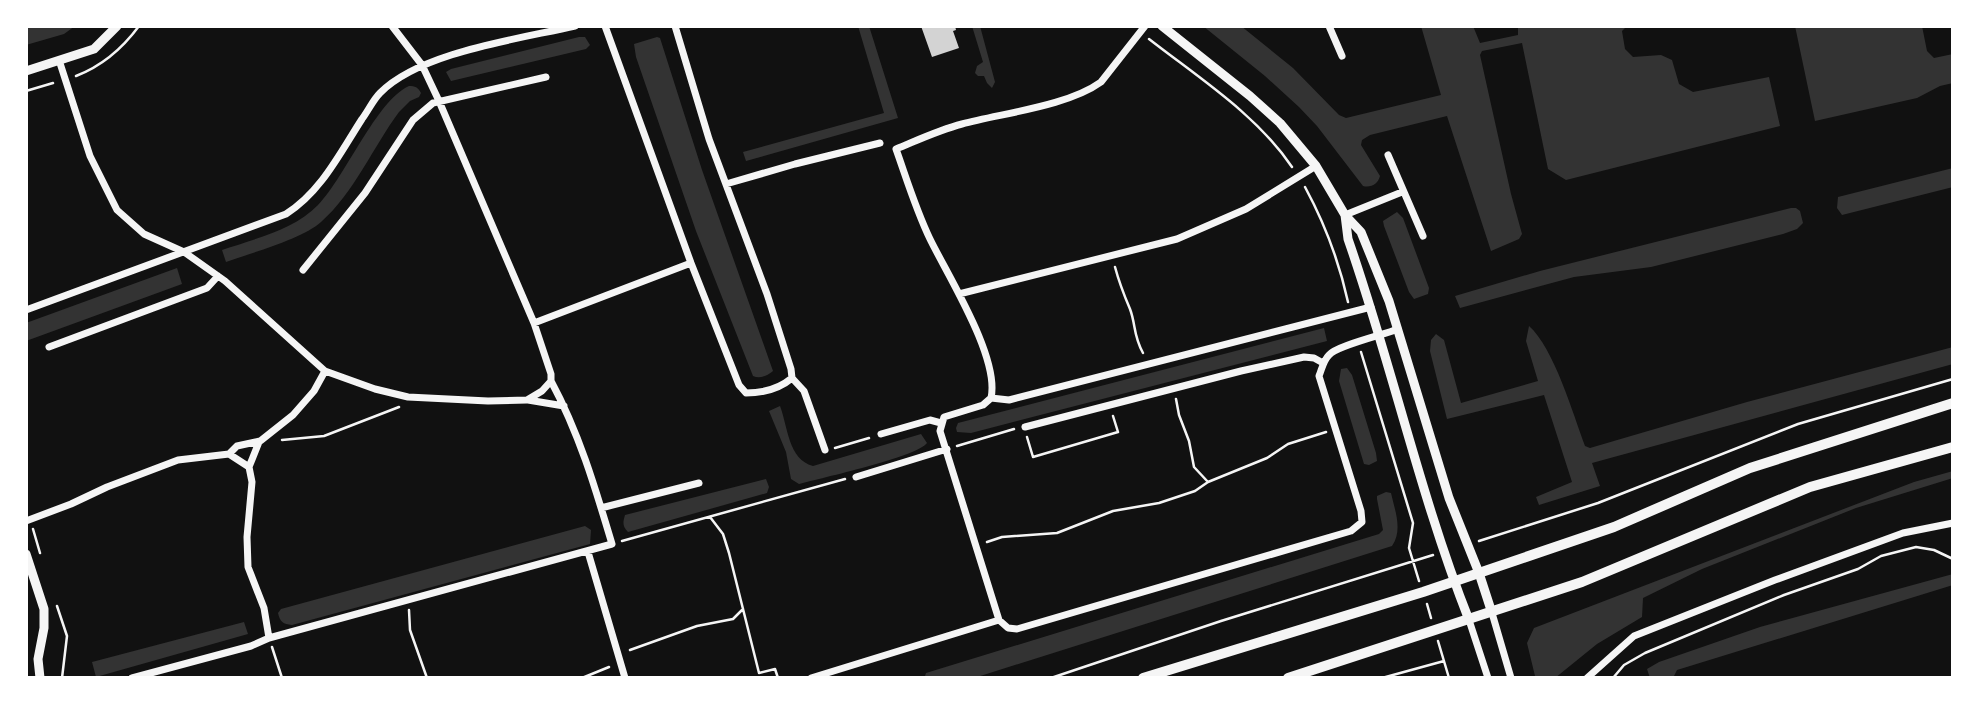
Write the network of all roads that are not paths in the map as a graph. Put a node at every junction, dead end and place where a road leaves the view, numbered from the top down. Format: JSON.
{"nodes":[{"id":1,"x":117,"y":26,"type":"edge"},
{"id":2,"x":392,"y":26,"type":"edge"},
{"id":3,"x":575,"y":26,"type":"edge"},
{"id":4,"x":605,"y":26,"type":"edge"},
{"id":5,"x":676,"y":26,"type":"edge"},
{"id":6,"x":1162,"y":26,"type":"edge"},
{"id":7,"x":1329,"y":26,"type":"edge"},
{"id":8,"x":1143,"y":29,"type":"edge"},
{"id":9,"x":1342,"y":56,"type":"dead end"},
{"id":10,"x":58,"y":60,"type":"junction"},
{"id":11,"x":422,"y":65,"type":"junction"},
{"id":12,"x":26,"y":71,"type":"edge"},
{"id":13,"x":546,"y":77,"type":"dead end"},
{"id":14,"x":439,"y":101,"type":"junction"},
{"id":15,"x":880,"y":143,"type":"dead end"},
{"id":16,"x":1388,"y":155,"type":"dead end"},
{"id":17,"x":1316,"y":166,"type":"junction"},
{"id":18,"x":726,"y":184,"type":"junction"},
{"id":19,"x":1402,"y":192,"type":"junction"},
{"id":20,"x":1345,"y":215,"type":"junction"},
{"id":21,"x":1423,"y":236,"type":"dead end"},
{"id":22,"x":184,"y":251,"type":"junction"},
{"id":23,"x":691,"y":263,"type":"junction"},
{"id":24,"x":303,"y":270,"type":"dead end"},
{"id":25,"x":218,"y":276,"type":"junction"},
{"id":26,"x":959,"y":294,"type":"junction"},
{"id":27,"x":1371,"y":307,"type":"junction"},
{"id":28,"x":26,"y":310,"type":"edge"},
{"id":29,"x":534,"y":323,"type":"junction"},
{"id":30,"x":1398,"y":329,"type":"junction"},
{"id":31,"x":1380,"y":337,"type":"junction"},
{"id":32,"x":49,"y":347,"type":"dead end"},
{"id":33,"x":1323,"y":363,"type":"junction"},
{"id":34,"x":325,"y":371,"type":"junction"},
{"id":35,"x":792,"y":378,"type":"junction"},
{"id":36,"x":551,"y":381,"type":"junction"},
{"id":37,"x":991,"y":398,"type":"junction"},
{"id":38,"x":527,"y":400,"type":"junction"},
{"id":39,"x":1953,"y":403,"type":"edge"},
{"id":40,"x":565,"y":406,"type":"junction"},
{"id":41,"x":941,"y":423,"type":"junction"},
{"id":42,"x":1025,"y":427,"type":"road end"},
{"id":43,"x":881,"y":434,"type":"road end"},
{"id":44,"x":261,"y":441,"type":"junction"},
{"id":45,"x":1953,"y":447,"type":"edge"},
{"id":46,"x":947,"y":449,"type":"junction"},
{"id":47,"x":825,"y":450,"type":"road end"},
{"id":48,"x":229,"y":454,"type":"junction"},
{"id":49,"x":249,"y":467,"type":"junction"},
{"id":50,"x":856,"y":477,"type":"road end"},
{"id":51,"x":699,"y":483,"type":"dead end"},
{"id":52,"x":601,"y":508,"type":"junction"},
{"id":53,"x":26,"y":521,"type":"edge"},
{"id":54,"x":1953,"y":523,"type":"edge"},
{"id":55,"x":588,"y":552,"type":"junction"},
{"id":56,"x":26,"y":554,"type":"edge"},
{"id":57,"x":1479,"y":573,"type":"junction"},
{"id":58,"x":1454,"y":582,"type":"junction"},
{"id":59,"x":1492,"y":613,"type":"junction"},
{"id":60,"x":999,"y":620,"type":"junction"},
{"id":61,"x":1469,"y":620,"type":"junction"},
{"id":62,"x":269,"y":638,"type":"junction"},
{"id":63,"x":38,"y":659,"type":"junction"},
{"id":64,"x":26,"y":665,"type":"edge"},
{"id":65,"x":40,"y":678,"type":"edge"},
{"id":66,"x":132,"y":678,"type":"edge"},
{"id":67,"x":625,"y":678,"type":"edge"},
{"id":68,"x":811,"y":678,"type":"edge"},
{"id":69,"x":1143,"y":678,"type":"edge"},
{"id":70,"x":1288,"y":678,"type":"edge"},
{"id":71,"x":1488,"y":678,"type":"edge"},
{"id":72,"x":1511,"y":678,"type":"edge"},
{"id":73,"x":1587,"y":678,"type":"edge"}],
"edges":[{"from":1,"to":10,"type":"street"},
{"from":2,"to":11,"type":"street"},
{"from":3,"to":11,"type":"street"},
{"from":4,"to":23,"type":"street"},
{"from":5,"to":18,"type":"street"},
{"from":6,"to":17,"type":"street"},
{"from":7,"to":9,"type":"street"},
{"from":8,"to":26,"type":"street"},
{"from":10,"to":12,"type":"street"},
{"from":10,"to":22,"type":"street"},
{"from":11,"to":14,"type":"street"},
{"from":11,"to":22,"type":"street"},
{"from":13,"to":14,"type":"street"},
{"from":14,"to":24,"type":"street"},
{"from":14,"to":29,"type":"street"},
{"from":15,"to":18,"type":"street"},
{"from":16,"to":19,"type":"street"},
{"from":17,"to":20,"type":"street"},
{"from":17,"to":26,"type":"street"},
{"from":18,"to":35,"type":"street"},
{"from":19,"to":20,"type":"street"},
{"from":19,"to":21,"type":"street"},
{"from":20,"to":27,"type":"street"},
{"from":20,"to":30,"type":"street"},
{"from":22,"to":25,"type":"street"},
{"from":22,"to":28,"type":"street"},
{"from":23,"to":29,"type":"street"},
{"from":23,"to":35,"type":"street"},
{"from":25,"to":32,"type":"street"},
{"from":25,"to":34,"type":"street"},
{"from":26,"to":37,"type":"street"},
{"from":27,"to":31,"type":"street"},
{"from":27,"to":37,"type":"street"},
{"from":29,"to":36,"type":"street"},
{"from":30,"to":31,"type":"street"},
{"from":30,"to":57,"type":"street"},
{"from":31,"to":33,"type":"street"},
{"from":31,"to":58,"type":"street"},
{"from":33,"to":42,"type":"street"},
{"from":33,"to":60,"type":"street"},
{"from":34,"to":38,"type":"street"},
{"from":34,"to":44,"type":"street"},
{"from":35,"to":47,"type":"street"},
{"from":36,"to":38,"type":"street"},
{"from":36,"to":40,"type":"street"},
{"from":37,"to":41,"type":"street"},
{"from":38,"to":40,"type":"street"},
{"from":39,"to":57,"type":"main road"},
{"from":40,"to":52,"type":"street"},
{"from":41,"to":43,"type":"street"},
{"from":41,"to":46,"type":"street"},
{"from":44,"to":48,"type":"street"},
{"from":44,"to":49,"type":"street"},
{"from":45,"to":59,"type":"main road"},
{"from":46,"to":50,"type":"street"},
{"from":46,"to":60,"type":"street"},
{"from":48,"to":49,"type":"street"},
{"from":48,"to":53,"type":"street"},
{"from":49,"to":62,"type":"street"},
{"from":51,"to":52,"type":"street"},
{"from":52,"to":55,"type":"street"},
{"from":54,"to":73,"type":"street"},
{"from":55,"to":62,"type":"street"},
{"from":55,"to":67,"type":"street"},
{"from":56,"to":63,"type":"street"},
{"from":57,"to":58,"type":"main road"},
{"from":57,"to":59,"type":"street"},
{"from":58,"to":61,"type":"street"},
{"from":58,"to":69,"type":"main road"},
{"from":59,"to":61,"type":"main road"},
{"from":59,"to":72,"type":"street"},
{"from":60,"to":68,"type":"street"},
{"from":61,"to":70,"type":"main road"},
{"from":61,"to":71,"type":"street"},
{"from":62,"to":66,"type":"street"},
{"from":63,"to":64,"type":"street"},
{"from":63,"to":65,"type":"street"}]}
